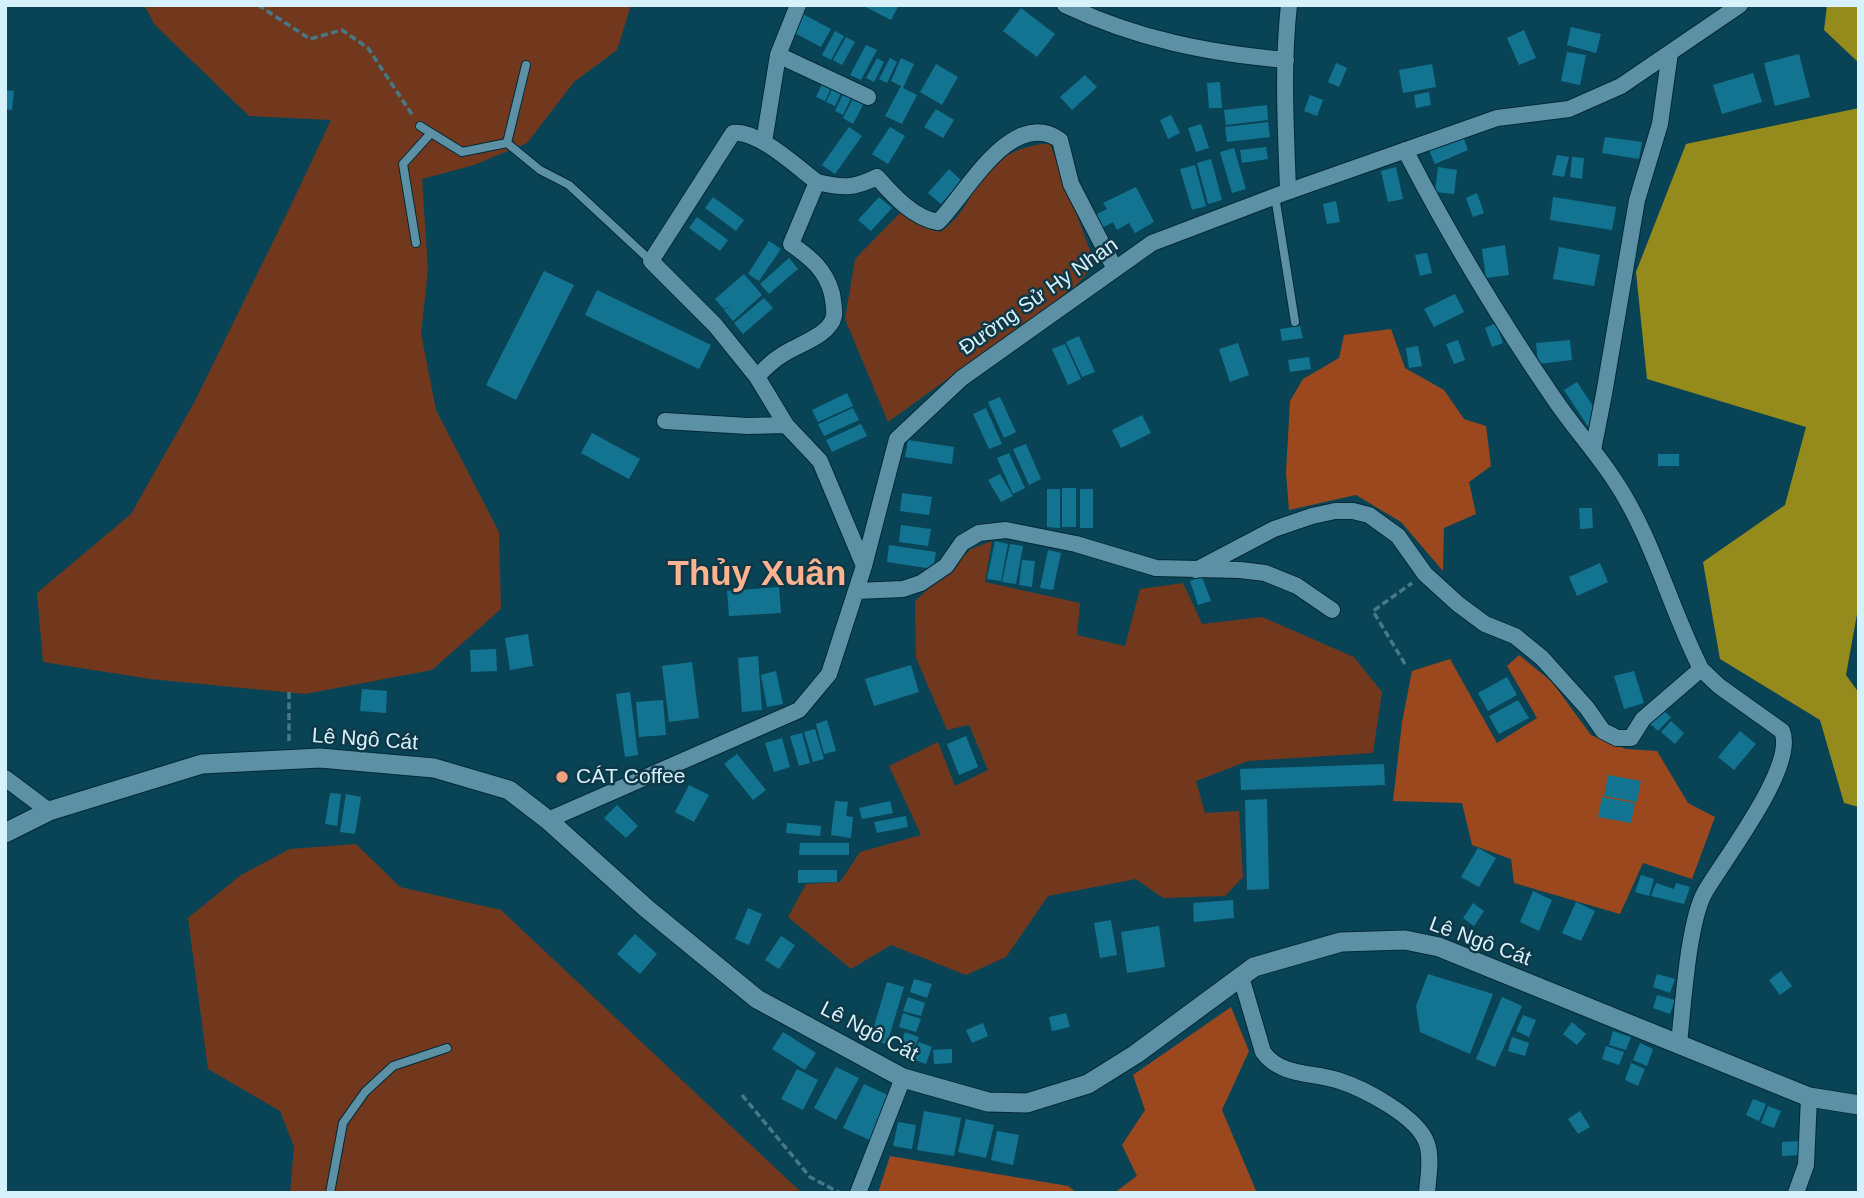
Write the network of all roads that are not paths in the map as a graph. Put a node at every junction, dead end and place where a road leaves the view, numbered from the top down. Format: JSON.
{"nodes":[{"id":1,"x":798,"y":5,"type":"edge"},
{"id":2,"x":1065,"y":5,"type":"edge"},
{"id":3,"x":1290,"y":5,"type":"edge"},
{"id":4,"x":1740,"y":5,"type":"edge"},
{"id":5,"x":1670,"y":53,"type":"junction"},
{"id":6,"x":778,"y":55,"type":"junction"},
{"id":7,"x":1286,"y":60,"type":"junction"},
{"id":8,"x":526,"y":65,"type":"dead end"},
{"id":9,"x":868,"y":97,"type":"dead end"},
{"id":10,"x":420,"y":126,"type":"road end"},
{"id":11,"x":431,"y":133,"type":"junction"},
{"id":12,"x":764,"y":142,"type":"junction"},
{"id":13,"x":507,"y":144,"type":"junction"},
{"id":14,"x":1405,"y":150,"type":"junction"},
{"id":15,"x":817,"y":182,"type":"junction"},
{"id":16,"x":1282,"y":193,"type":"junction"},
{"id":17,"x":416,"y":243,"type":"dead end"},
{"id":18,"x":651,"y":261,"type":"junction"},
{"id":19,"x":1115,"y":269,"type":"junction"},
{"id":20,"x":1295,"y":323,"type":"dead end"},
{"id":21,"x":757,"y":377,"type":"junction"},
{"id":22,"x":665,"y":421,"type":"dead end"},
{"id":23,"x":786,"y":425,"type":"junction"},
{"id":24,"x":1593,"y":450,"type":"junction"},
{"id":25,"x":864,"y":566,"type":"junction"},
{"id":26,"x":1196,"y":570,"type":"junction"},
{"id":27,"x":856,"y":591,"type":"junction"},
{"id":28,"x":1332,"y":610,"type":"dead end"},
{"id":29,"x":1701,"y":669,"type":"junction"},
{"id":30,"x":5,"y":778,"type":"edge"},
{"id":31,"x":50,"y":811,"type":"junction"},
{"id":32,"x":548,"y":820,"type":"junction"},
{"id":33,"x":5,"y":833,"type":"edge"},
{"id":34,"x":1241,"y":977,"type":"junction"},
{"id":35,"x":1679,"y":1044,"type":"junction"},
{"id":36,"x":447,"y":1048,"type":"dead end"},
{"id":37,"x":903,"y":1078,"type":"junction"},
{"id":38,"x":1810,"y":1097,"type":"junction"},
{"id":39,"x":1859,"y":1105,"type":"edge"},
{"id":40,"x":330,"y":1193,"type":"edge"},
{"id":41,"x":858,"y":1193,"type":"edge"},
{"id":42,"x":1427,"y":1193,"type":"edge"},
{"id":43,"x":1796,"y":1193,"type":"edge"}],
"edges":[{"from":1,"to":6,"type":"street"},
{"from":2,"to":7,"type":"street"},
{"from":3,"to":7,"type":"street"},
{"from":4,"to":5,"type":"street","name":"Đường Sử Hy Nhan"},
{"from":5,"to":14,"type":"street","name":"Đường Sử Hy Nhan"},
{"from":5,"to":24,"type":"street"},
{"from":6,"to":9,"type":"street"},
{"from":6,"to":12,"type":"street"},
{"from":7,"to":16,"type":"street"},
{"from":8,"to":13,"type":"lane"},
{"from":10,"to":11,"type":"lane"},
{"from":11,"to":13,"type":"lane"},
{"from":11,"to":17,"type":"lane"},
{"from":12,"to":15,"type":"street"},
{"from":12,"to":18,"type":"street"},
{"from":13,"to":18,"type":"lane"},
{"from":14,"to":16,"type":"street","name":"Đường Sử Hy Nhan"},
{"from":14,"to":24,"type":"street"},
{"from":15,"to":19,"type":"street"},
{"from":15,"to":21,"type":"street"},
{"from":16,"to":19,"type":"street","name":"Đường Sử Hy Nhan"},
{"from":16,"to":20,"type":"lane"},
{"from":18,"to":21,"type":"street"},
{"from":19,"to":25,"type":"street","name":"Đường Sử Hy Nhan"},
{"from":21,"to":23,"type":"street"},
{"from":22,"to":23,"type":"street"},
{"from":23,"to":25,"type":"street"},
{"from":24,"to":29,"type":"street"},
{"from":25,"to":27,"type":"street","name":"Đường Sử Hy Nhan"},
{"from":26,"to":27,"type":"street"},
{"from":26,"to":28,"type":"street"},
{"from":26,"to":29,"type":"street"},
{"from":27,"to":32,"type":"street","name":"Đường Sử Hy Nhan"},
{"from":29,"to":35,"type":"street"},
{"from":30,"to":31,"type":"street"},
{"from":31,"to":32,"type":"street","name":"Lê Ngô Cát"},
{"from":31,"to":33,"type":"street","name":"Lê Ngô Cát"},
{"from":32,"to":37,"type":"street","name":"Lê Ngô Cát"},
{"from":34,"to":35,"type":"street","name":"Lê Ngô Cát"},
{"from":34,"to":37,"type":"street","name":"Lê Ngô Cát"},
{"from":34,"to":42,"type":"street"},
{"from":35,"to":38,"type":"street","name":"Lê Ngô Cát"},
{"from":36,"to":40,"type":"lane"},
{"from":37,"to":41,"type":"street"},
{"from":38,"to":39,"type":"street","name":"Lê Ngô Cát"},
{"from":38,"to":43,"type":"street"}]}
